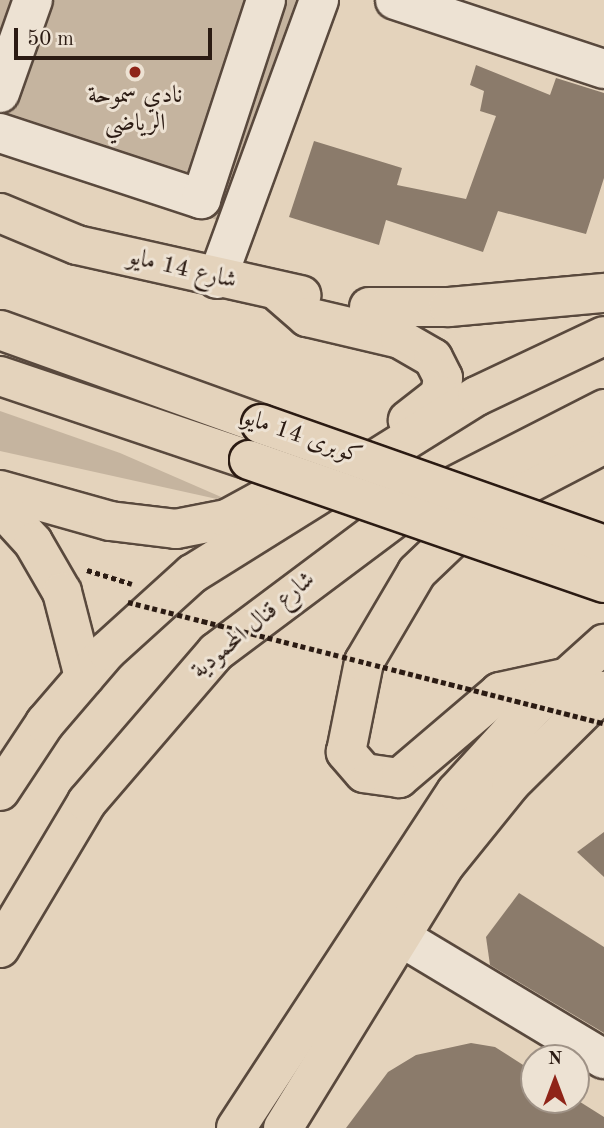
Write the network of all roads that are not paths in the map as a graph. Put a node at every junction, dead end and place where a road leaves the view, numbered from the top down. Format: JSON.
{"nodes":[{"id":1,"x":33,"y":0,"type":"edge"},
{"id":2,"x":266,"y":0,"type":"edge"},
{"id":3,"x":319,"y":0,"type":"edge"},
{"id":4,"x":395,"y":0,"type":"edge"},
{"id":5,"x":604,"y":69,"type":"edge"},
{"id":6,"x":0,"y":93,"type":"edge"},
{"id":7,"x":0,"y":133,"type":"edge"},
{"id":8,"x":0,"y":213,"type":"edge"},
{"id":9,"x":217,"y":279,"type":"junction"},
{"id":10,"x":277,"y":291,"type":"junction"},
{"id":11,"x":604,"y":293,"type":"edge"},
{"id":12,"x":369,"y":307,"type":"junction"},
{"id":13,"x":0,"y":330,"type":"edge"},
{"id":14,"x":604,"y":336,"type":"edge"},
{"id":15,"x":0,"y":376,"type":"edge"},
{"id":16,"x":477,"y":396,"type":"junction"},
{"id":17,"x":604,"y":409,"type":"edge"},
{"id":18,"x":604,"y":444,"type":"edge"},
{"id":19,"x":0,"y":490,"type":"edge"},
{"id":20,"x":0,"y":506,"type":"edge"},
{"id":21,"x":604,"y":545,"type":"edge"},
{"id":22,"x":604,"y":583,"type":"edge"},
{"id":23,"x":604,"y":644,"type":"edge"},
{"id":24,"x":85,"y":677,"type":"junction"},
{"id":25,"x":564,"y":678,"type":"junction"},
{"id":26,"x":604,"y":691,"type":"edge"},
{"id":27,"x":4,"y":778,"type":"edge"},
{"id":28,"x":0,"y":821,"type":"edge"},
{"id":29,"x":399,"y":936,"type":"junction"},
{"id":30,"x":0,"y":948,"type":"edge"},
{"id":31,"x":604,"y":1059,"type":"edge"},
{"id":32,"x":236,"y":1128,"type":"edge"},
{"id":33,"x":283,"y":1128,"type":"edge"}],
"edges":[{"from":1,"to":6,"type":"street"},
{"from":2,"to":7,"type":"street"},
{"from":3,"to":9,"type":"street"},
{"from":4,"to":5,"type":"street"},
{"from":8,"to":9,"type":"main road","name":"شارع 14 مايو"},
{"from":9,"to":10,"type":"main road","name":"شارع 14 مايو"},
{"from":10,"to":12,"type":"main road","name":"شارع 14 مايو"},
{"from":10,"to":19,"type":"main road"},
{"from":11,"to":12,"type":"main road","name":"شارع 14 مايو"},
{"from":12,"to":16,"type":"main road","name":"شارع 14 مايو"},
{"from":13,"to":21,"type":"main road","name":"كوبرى 14 مايو","bridge":true},
{"from":14,"to":16,"type":"main road"},
{"from":15,"to":22,"type":"main road","name":"كوبرى 14 مايو","bridge":true},
{"from":16,"to":24,"type":"main road"},
{"from":17,"to":30,"type":"main road","name":"شارع قنال المحمودية"},
{"from":18,"to":25,"type":"main road"},
{"from":20,"to":24,"type":"main road"},
{"from":23,"to":25,"type":"main road"},
{"from":24,"to":27,"type":"main road"},
{"from":25,"to":32,"type":"main road"},
{"from":26,"to":29,"type":"main road"},
{"from":27,"to":28,"type":"main road"},
{"from":29,"to":31,"type":"street"},
{"from":29,"to":33,"type":"main road"}]}
